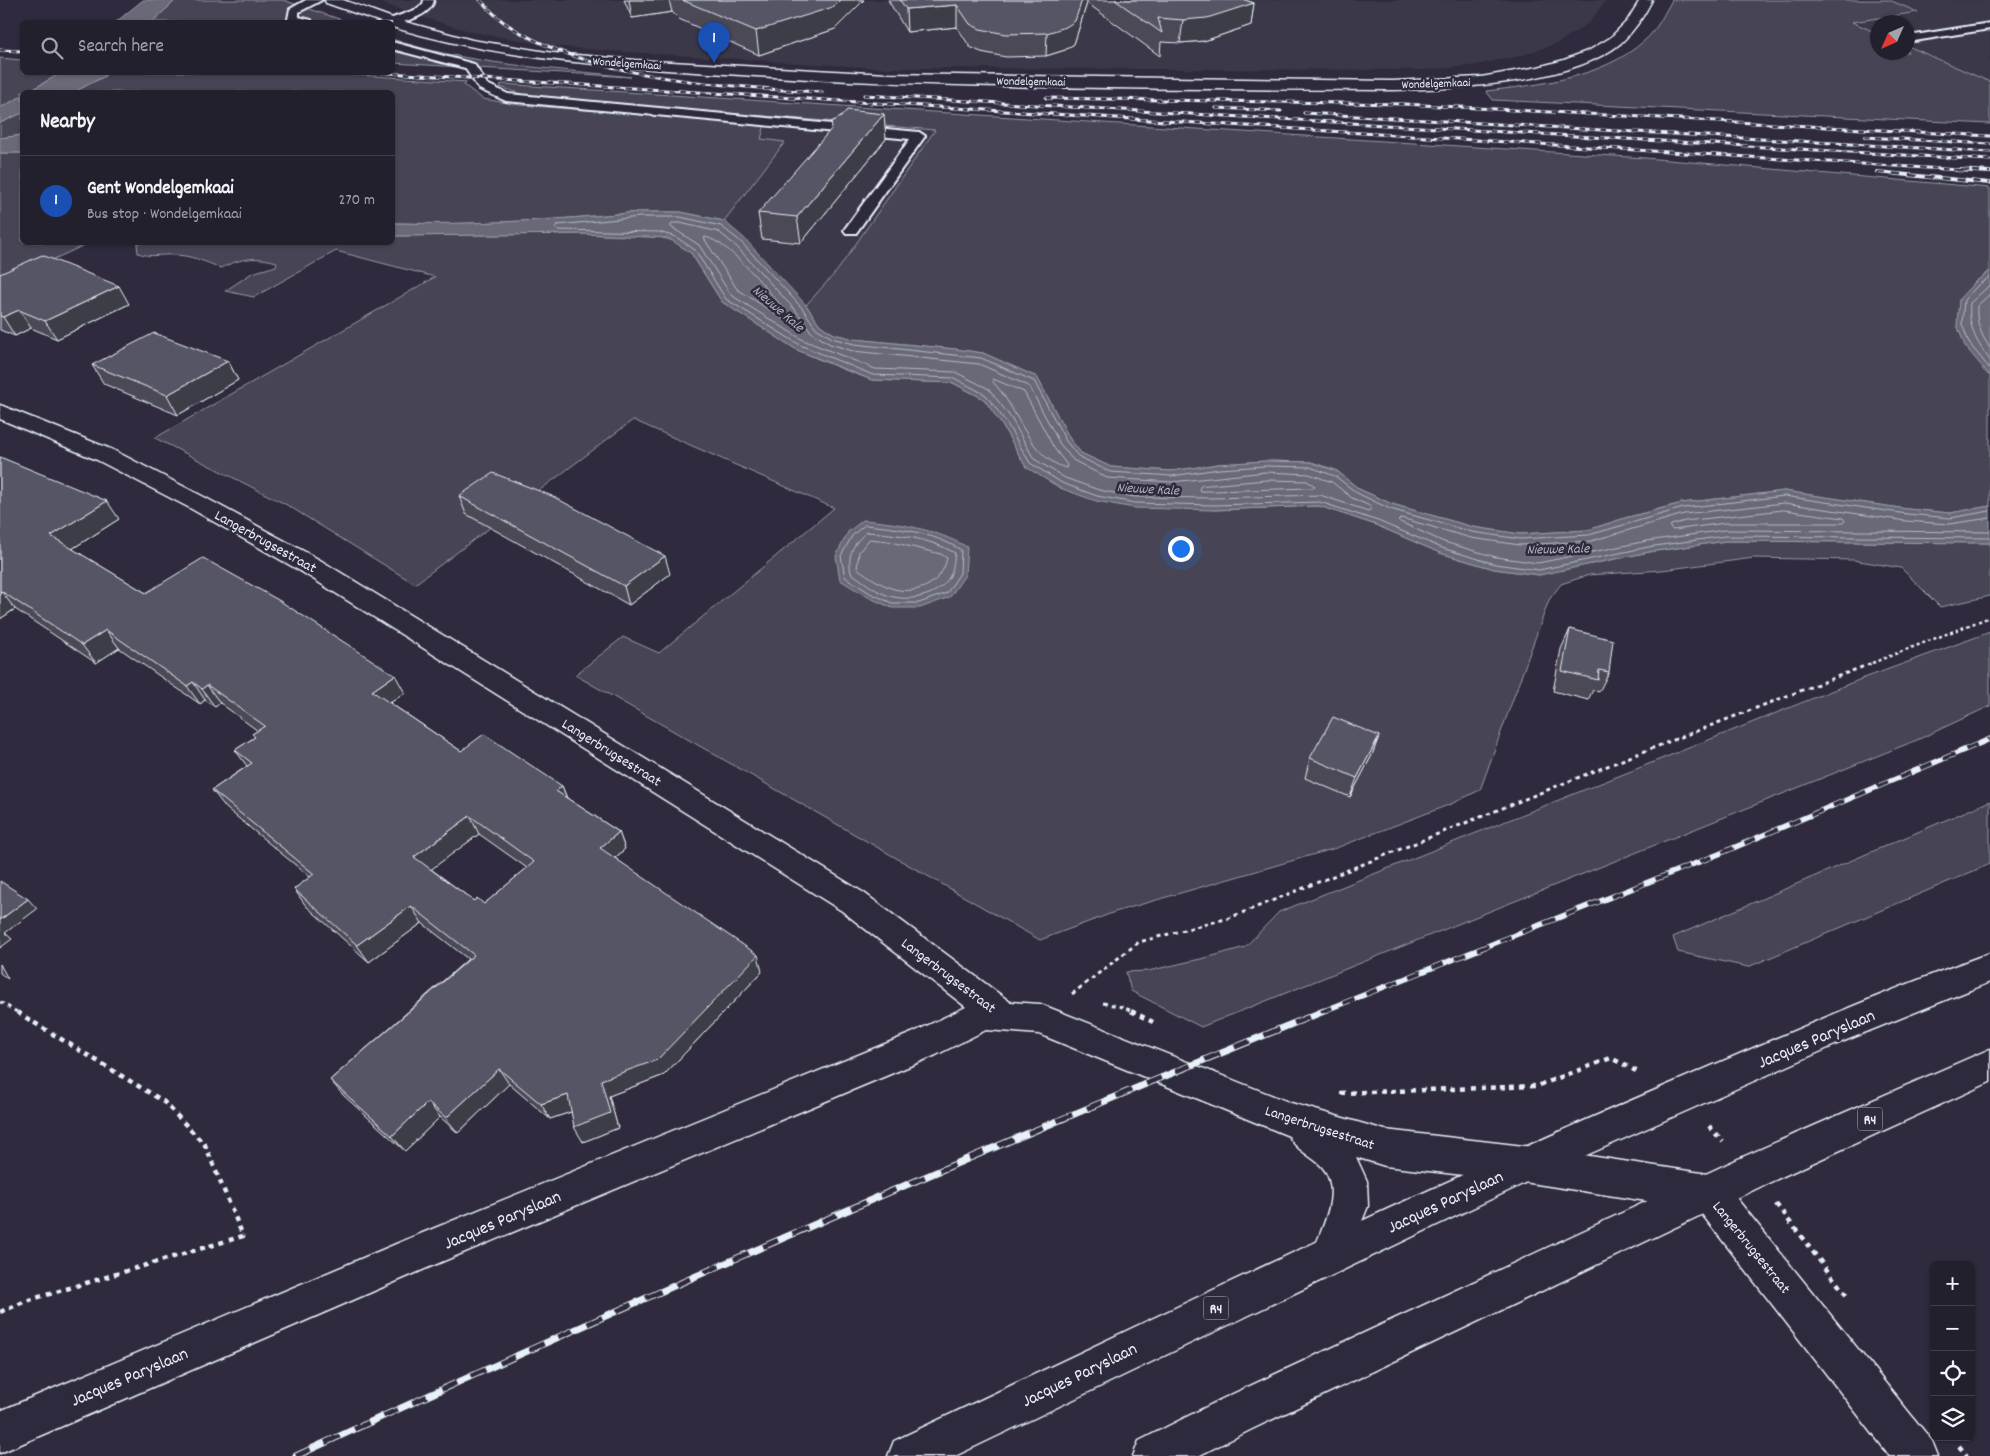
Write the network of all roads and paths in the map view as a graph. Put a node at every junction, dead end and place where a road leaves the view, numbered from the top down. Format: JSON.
{"nodes":[{"id":1,"x":317,"y":0,"type":"edge"},
{"id":2,"x":331,"y":0,"type":"edge"},
{"id":3,"x":429,"y":0,"type":"edge"},
{"id":4,"x":1646,"y":0,"type":"edge"},
{"id":5,"x":298,"y":20,"type":"edge"},
{"id":6,"x":386,"y":20,"type":"edge"},
{"id":7,"x":395,"y":21,"type":"edge"},
{"id":8,"x":395,"y":23,"type":"edge"},
{"id":9,"x":1988,"y":27,"type":"edge"},
{"id":10,"x":1915,"y":38,"type":"edge"},
{"id":11,"x":395,"y":46,"type":"edge"},
{"id":12,"x":851,"y":230,"type":"dead end"},
{"id":13,"x":0,"y":410,"type":"edge"},
{"id":14,"x":1990,"y":616,"type":"edge"},
{"id":15,"x":1990,"y":967,"type":"edge"},
{"id":16,"x":0,"y":1002,"type":"edge"},
{"id":17,"x":1099,"y":1002,"type":"dead end"},
{"id":18,"x":1023,"y":1018,"type":"junction"},
{"id":19,"x":1155,"y":1023,"type":"dead end"},
{"id":20,"x":1990,"y":1066,"type":"edge"},
{"id":21,"x":1334,"y":1093,"type":"dead end"},
{"id":22,"x":1683,"y":1096,"type":"junction"},
{"id":23,"x":1291,"y":1120,"type":"junction"},
{"id":24,"x":1524,"y":1164,"type":"junction"},
{"id":25,"x":1750,"y":1172,"type":"junction"},
{"id":26,"x":1708,"y":1192,"type":"junction"},
{"id":27,"x":1331,"y":1254,"type":"junction"},
{"id":28,"x":1816,"y":1255,"type":"dead end"},
{"id":29,"x":0,"y":1312,"type":"edge"},
{"id":30,"x":0,"y":1432,"type":"edge"},
{"id":31,"x":909,"y":1456,"type":"edge"},
{"id":32,"x":1154,"y":1456,"type":"edge"},
{"id":33,"x":1917,"y":1456,"type":"edge"}],
"edges":[{"from":1,"to":5,"type":"lane"},
{"from":2,"to":6,"type":"main road","name":"Wondelgemkaai"},
{"from":3,"to":7,"type":"lane"},
{"from":4,"to":8,"type":"main road","name":"Wondelgemkaai"},
{"from":9,"to":10,"type":"lane"},
{"from":11,"to":12,"type":"lane"},
{"from":13,"to":18,"type":"main road","name":"Langerbrugsestraat"},
{"from":14,"to":18,"type":"path"},
{"from":15,"to":22,"type":"main road","name":"Jacques Paryslaan","number":"R4"},
{"from":16,"to":29,"type":"path"},
{"from":17,"to":19,"type":"path"},
{"from":18,"to":23,"type":"main road","name":"Langerbrugsestraat"},
{"from":18,"to":30,"type":"main road","name":"Jacques Paryslaan"},
{"from":20,"to":25,"type":"main road","number":"R4"},
{"from":21,"to":22,"type":"path"},
{"from":22,"to":24,"type":"main road","name":"Jacques Paryslaan","number":"R4"},
{"from":22,"to":25,"type":"path"},
{"from":23,"to":24,"type":"main road","name":"Langerbrugsestraat"},
{"from":23,"to":27,"type":"main road"},
{"from":24,"to":26,"type":"main road","name":"Langerbrugsestraat"},
{"from":24,"to":27,"type":"main road","name":"Jacques Paryslaan","number":"R4"},
{"from":25,"to":26,"type":"main road","number":"R4"},
{"from":25,"to":28,"type":"path"},
{"from":26,"to":32,"type":"main road","number":"R4"},
{"from":26,"to":33,"type":"main road","name":"Langerbrugsestraat"},
{"from":27,"to":31,"type":"main road","name":"Jacques Paryslaan","number":"R4"}]}
